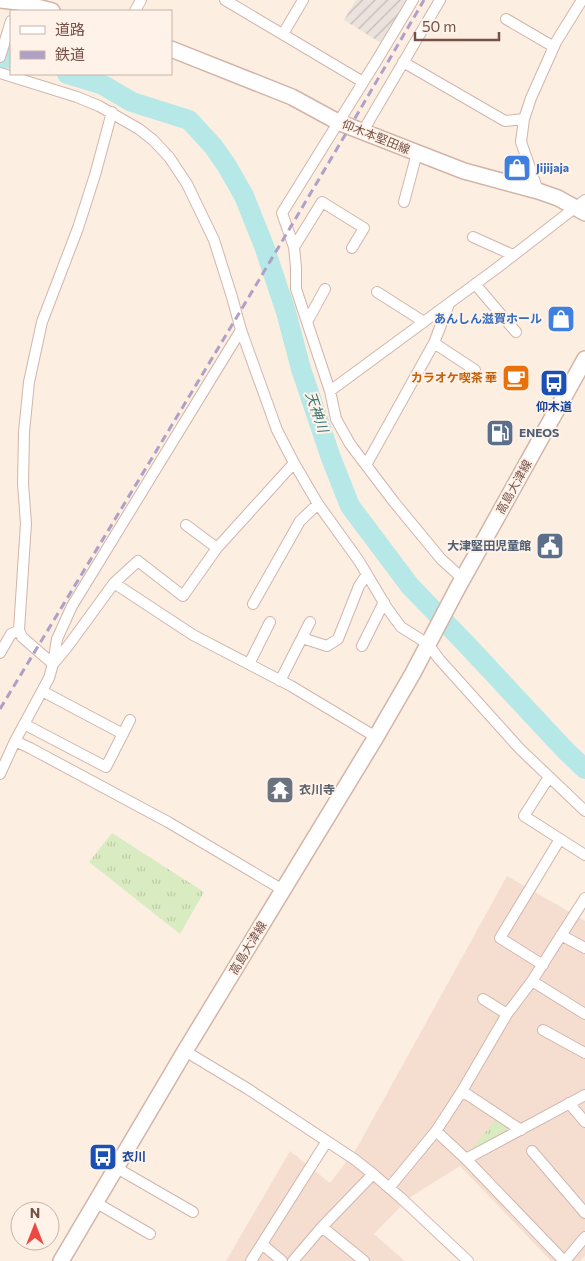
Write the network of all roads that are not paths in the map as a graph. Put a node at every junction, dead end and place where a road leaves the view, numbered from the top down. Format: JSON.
{"nodes":[{"id":1,"x":0,"y":0,"type":"edge"},
{"id":2,"x":226,"y":0,"type":"edge"},
{"id":3,"x":303,"y":0,"type":"edge"},
{"id":4,"x":413,"y":0,"type":"edge"},
{"id":5,"x":440,"y":0,"type":"edge"},
{"id":6,"x":582,"y":0,"type":"edge"},
{"id":7,"x":16,"y":7,"type":"edge"},
{"id":8,"x":43,"y":10,"type":"edge"},
{"id":9,"x":506,"y":19,"type":"dead end"},
{"id":10,"x":10,"y":24,"type":"edge"},
{"id":11,"x":283,"y":34,"type":"junction"},
{"id":12,"x":554,"y":47,"type":"junction"},
{"id":13,"x":172,"y":49,"type":"edge"},
{"id":14,"x":0,"y":58,"type":"edge"},
{"id":15,"x":403,"y":62,"type":"junction"},
{"id":16,"x":0,"y":73,"type":"edge"},
{"id":17,"x":363,"y":82,"type":"junction"},
{"id":18,"x":112,"y":112,"type":"junction"},
{"id":19,"x":524,"y":119,"type":"junction"},
{"id":20,"x":338,"y":122,"type":"junction"},
{"id":21,"x":363,"y":131,"type":"junction"},
{"id":22,"x":417,"y":153,"type":"junction"},
{"id":23,"x":538,"y":190,"type":"junction"},
{"id":24,"x":404,"y":202,"type":"dead end"},
{"id":25,"x":582,"y":207,"type":"edge"},
{"id":26,"x":473,"y":237,"type":"dead end"},
{"id":27,"x":294,"y":247,"type":"junction"},
{"id":28,"x":352,"y":248,"type":"dead end"},
{"id":29,"x":513,"y":255,"type":"junction"},
{"id":30,"x":475,"y":284,"type":"junction"},
{"id":31,"x":325,"y":288,"type":"dead end"},
{"id":32,"x":377,"y":292,"type":"dead end"},
{"id":33,"x":450,"y":302,"type":"junction"},
{"id":34,"x":307,"y":322,"type":"junction"},
{"id":35,"x":424,"y":322,"type":"junction"},
{"id":36,"x":240,"y":330,"type":"junction"},
{"id":37,"x":516,"y":332,"type":"dead end"},
{"id":38,"x":434,"y":343,"type":"junction"},
{"id":39,"x":585,"y":359,"type":"edge"},
{"id":40,"x":475,"y":370,"type":"dead end"},
{"id":41,"x":330,"y":391,"type":"junction"},
{"id":42,"x":294,"y":463,"type":"junction"},
{"id":43,"x":366,"y":465,"type":"junction"},
{"id":44,"x":318,"y":504,"type":"junction"},
{"id":45,"x":186,"y":525,"type":"dead end"},
{"id":46,"x":217,"y":548,"type":"junction"},
{"id":47,"x":367,"y":574,"type":"junction"},
{"id":48,"x":114,"y":582,"type":"junction"},
{"id":49,"x":460,"y":584,"type":"junction"},
{"id":50,"x":384,"y":602,"type":"junction"},
{"id":51,"x":253,"y":604,"type":"dead end"},
{"id":52,"x":270,"y":622,"type":"dead end"},
{"id":53,"x":310,"y":622,"type":"dead end"},
{"id":54,"x":19,"y":630,"type":"junction"},
{"id":55,"x":302,"y":638,"type":"junction"},
{"id":56,"x":431,"y":639,"type":"junction"},
{"id":57,"x":362,"y":646,"type":"dead end"},
{"id":58,"x":0,"y":653,"type":"edge"},
{"id":59,"x":53,"y":664,"type":"junction"},
{"id":60,"x":249,"y":664,"type":"junction"},
{"id":61,"x":280,"y":681,"type":"junction"},
{"id":62,"x":42,"y":690,"type":"junction"},
{"id":63,"x":130,"y":720,"type":"dead end"},
{"id":64,"x":24,"y":724,"type":"junction"},
{"id":65,"x":123,"y":734,"type":"junction"},
{"id":66,"x":376,"y":737,"type":"junction"},
{"id":67,"x":16,"y":741,"type":"junction"},
{"id":68,"x":0,"y":774,"type":"edge"},
{"id":69,"x":549,"y":777,"type":"junction"},
{"id":70,"x":585,"y":811,"type":"edge"},
{"id":71,"x":560,"y":839,"type":"junction"},
{"id":72,"x":585,"y":855,"type":"edge"},
{"id":73,"x":283,"y":890,"type":"junction"},
{"id":74,"x":585,"y":898,"type":"edge"},
{"id":75,"x":561,"y":935,"type":"junction"},
{"id":76,"x":585,"y":948,"type":"edge"},
{"id":77,"x":543,"y":965,"type":"junction"},
{"id":78,"x":532,"y":981,"type":"junction"},
{"id":79,"x":483,"y":999,"type":"dead end"},
{"id":80,"x":507,"y":1014,"type":"junction"},
{"id":81,"x":585,"y":1014,"type":"edge"},
{"id":82,"x":543,"y":1030,"type":"dead end"},
{"id":83,"x":185,"y":1051,"type":"junction"},
{"id":84,"x":585,"y":1054,"type":"edge"},
{"id":85,"x":462,"y":1091,"type":"junction"},
{"id":86,"x":585,"y":1096,"type":"edge"},
{"id":87,"x":569,"y":1104,"type":"junction"},
{"id":88,"x":585,"y":1122,"type":"edge"},
{"id":89,"x":520,"y":1130,"type":"junction"},
{"id":90,"x":436,"y":1131,"type":"junction"},
{"id":91,"x":326,"y":1141,"type":"junction"},
{"id":92,"x":532,"y":1151,"type":"dead end"},
{"id":93,"x":466,"y":1159,"type":"junction"},
{"id":94,"x":116,"y":1167,"type":"junction"},
{"id":95,"x":373,"y":1174,"type":"junction"},
{"id":96,"x":389,"y":1188,"type":"junction"},
{"id":97,"x":95,"y":1202,"type":"junction"},
{"id":98,"x":193,"y":1212,"type":"dead end"},
{"id":99,"x":585,"y":1213,"type":"edge"},
{"id":100,"x":322,"y":1227,"type":"junction"},
{"id":101,"x":150,"y":1234,"type":"dead end"},
{"id":102,"x":585,"y":1237,"type":"edge"},
{"id":103,"x":262,"y":1244,"type":"junction"},
{"id":104,"x":61,"y":1261,"type":"edge"},
{"id":105,"x":251,"y":1261,"type":"edge"},
{"id":106,"x":282,"y":1261,"type":"edge"},
{"id":107,"x":293,"y":1261,"type":"edge"},
{"id":108,"x":364,"y":1261,"type":"edge"},
{"id":109,"x":468,"y":1261,"type":"edge"},
{"id":110,"x":564,"y":1261,"type":"edge"}],
"edges":[{"from":1,"to":7,"type":"main road"},
{"from":2,"to":11,"type":"street"},
{"from":3,"to":11,"type":"street"},
{"from":4,"to":17,"type":"street"},
{"from":5,"to":15,"type":"street"},
{"from":6,"to":12,"type":"street"},
{"from":7,"to":8,"type":"main road"},
{"from":9,"to":12,"type":"street"},
{"from":10,"to":14,"type":"street"},
{"from":11,"to":17,"type":"street"},
{"from":12,"to":19,"type":"street"},
{"from":13,"to":20,"type":"main road","name":"仰木本堅田線"},
{"from":15,"to":19,"type":"street"},
{"from":15,"to":21,"type":"street"},
{"from":16,"to":18,"type":"street"},
{"from":17,"to":20,"type":"street"},
{"from":18,"to":36,"type":"street"},
{"from":18,"to":54,"type":"street"},
{"from":19,"to":23,"type":"street"},
{"from":20,"to":21,"type":"main road","name":"仰木本堅田線"},
{"from":20,"to":27,"type":"street"},
{"from":21,"to":22,"type":"main road","name":"仰木本堅田線"},
{"from":22,"to":23,"type":"main road","name":"仰木本堅田線"},
{"from":22,"to":24,"type":"street"},
{"from":23,"to":25,"type":"main road","name":"仰木本堅田線"},
{"from":25,"to":29,"type":"street"},
{"from":26,"to":29,"type":"street"},
{"from":27,"to":28,"type":"street"},
{"from":27,"to":34,"type":"street"},
{"from":29,"to":30,"type":"street"},
{"from":30,"to":33,"type":"street"},
{"from":30,"to":37,"type":"street"},
{"from":31,"to":34,"type":"street"},
{"from":32,"to":35,"type":"street"},
{"from":33,"to":35,"type":"street"},
{"from":33,"to":38,"type":"street"},
{"from":34,"to":41,"type":"street"},
{"from":35,"to":41,"type":"street"},
{"from":36,"to":42,"type":"street"},
{"from":36,"to":59,"type":"street"},
{"from":38,"to":40,"type":"street"},
{"from":38,"to":43,"type":"street"},
{"from":39,"to":49,"type":"main road","name":"高島大津線"},
{"from":41,"to":43,"type":"street"},
{"from":42,"to":44,"type":"street"},
{"from":42,"to":46,"type":"street"},
{"from":43,"to":49,"type":"street"},
{"from":44,"to":47,"type":"street"},
{"from":44,"to":51,"type":"street"},
{"from":45,"to":46,"type":"street"},
{"from":46,"to":48,"type":"street"},
{"from":47,"to":50,"type":"street"},
{"from":47,"to":55,"type":"street"},
{"from":48,"to":59,"type":"street"},
{"from":48,"to":60,"type":"street"},
{"from":49,"to":56,"type":"main road"},
{"from":50,"to":56,"type":"street"},
{"from":50,"to":57,"type":"street"},
{"from":52,"to":60,"type":"street"},
{"from":53,"to":55,"type":"street"},
{"from":54,"to":58,"type":"street"},
{"from":54,"to":59,"type":"street"},
{"from":55,"to":61,"type":"street"},
{"from":56,"to":66,"type":"main road","name":"高島大津線"},
{"from":56,"to":69,"type":"street"},
{"from":59,"to":62,"type":"street"},
{"from":60,"to":61,"type":"street"},
{"from":61,"to":66,"type":"street"},
{"from":62,"to":64,"type":"street"},
{"from":62,"to":65,"type":"street"},
{"from":63,"to":65,"type":"street"},
{"from":64,"to":65,"type":"street"},
{"from":64,"to":67,"type":"street"},
{"from":66,"to":73,"type":"main road","name":"高島大津線"},
{"from":67,"to":68,"type":"street"},
{"from":67,"to":73,"type":"street"},
{"from":69,"to":70,"type":"street"},
{"from":69,"to":71,"type":"street"},
{"from":71,"to":72,"type":"street"},
{"from":71,"to":77,"type":"street"},
{"from":73,"to":83,"type":"main road","name":"高島大津線"},
{"from":74,"to":75,"type":"street"},
{"from":75,"to":76,"type":"street"},
{"from":75,"to":77,"type":"street"},
{"from":77,"to":78,"type":"street"},
{"from":78,"to":80,"type":"street"},
{"from":78,"to":81,"type":"street"},
{"from":79,"to":80,"type":"street"},
{"from":80,"to":85,"type":"street"},
{"from":82,"to":84,"type":"street"},
{"from":83,"to":91,"type":"street"},
{"from":83,"to":94,"type":"main road","name":"高島大津線"},
{"from":85,"to":89,"type":"street"},
{"from":85,"to":90,"type":"street"},
{"from":86,"to":87,"type":"street"},
{"from":87,"to":88,"type":"street"},
{"from":87,"to":89,"type":"street"},
{"from":89,"to":93,"type":"street"},
{"from":90,"to":93,"type":"street"},
{"from":90,"to":96,"type":"street"},
{"from":91,"to":95,"type":"street"},
{"from":91,"to":103,"type":"street"},
{"from":92,"to":99,"type":"street"},
{"from":93,"to":110,"type":"street"},
{"from":94,"to":97,"type":"main road","name":"高島大津線"},
{"from":94,"to":98,"type":"street"},
{"from":95,"to":96,"type":"street"},
{"from":95,"to":100,"type":"street"},
{"from":96,"to":109,"type":"street"},
{"from":97,"to":101,"type":"street"},
{"from":97,"to":104,"type":"main road","name":"高島大津線"},
{"from":100,"to":107,"type":"street"},
{"from":100,"to":108,"type":"street"},
{"from":102,"to":110,"type":"street"},
{"from":103,"to":105,"type":"street"},
{"from":103,"to":106,"type":"street"}]}
